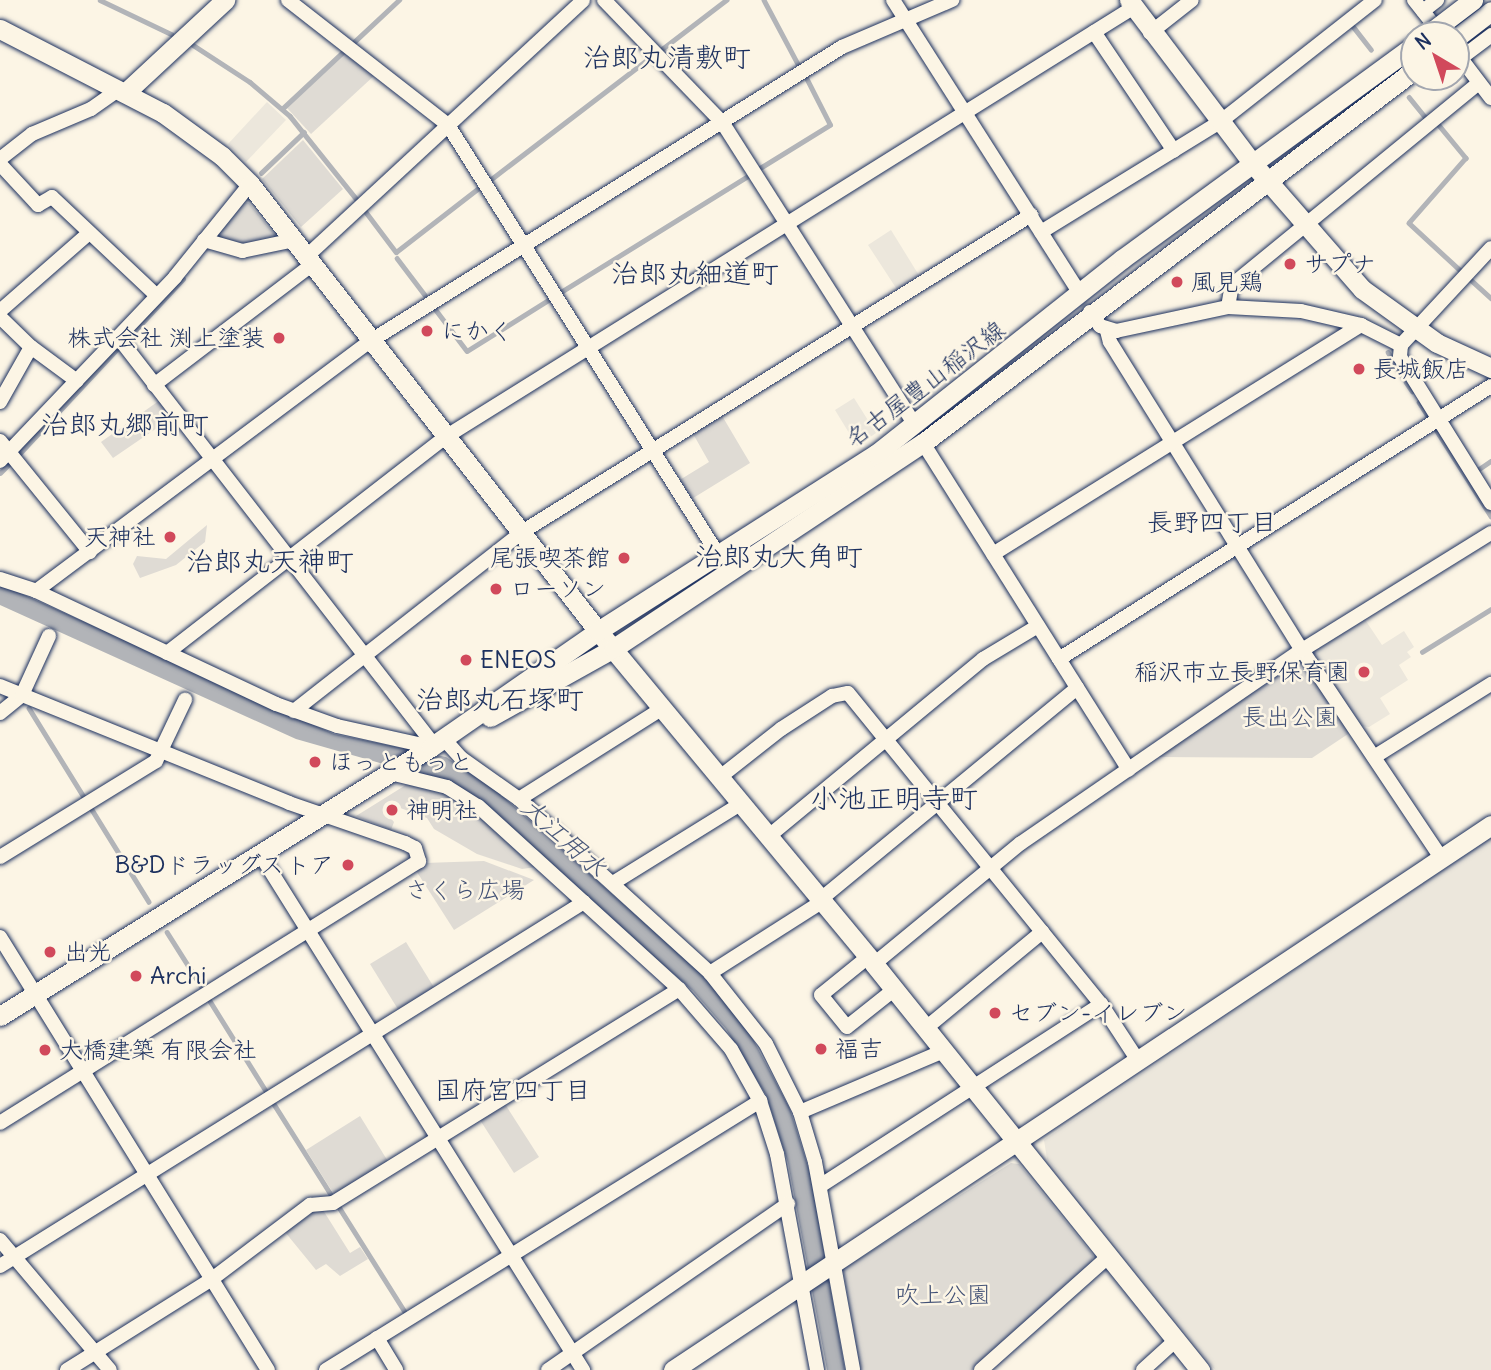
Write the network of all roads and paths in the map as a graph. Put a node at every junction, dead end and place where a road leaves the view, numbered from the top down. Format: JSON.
{"nodes":[{"id":1,"x":225,"y":0,"type":"edge"},
{"id":2,"x":288,"y":0,"type":"edge"},
{"id":3,"x":583,"y":0,"type":"edge"},
{"id":4,"x":604,"y":0,"type":"edge"},
{"id":5,"x":893,"y":0,"type":"edge"},
{"id":6,"x":952,"y":0,"type":"edge"},
{"id":7,"x":1192,"y":0,"type":"edge"},
{"id":8,"x":1376,"y":0,"type":"edge"},
{"id":9,"x":1437,"y":0,"type":"edge"},
{"id":10,"x":1473,"y":0,"type":"edge"},
{"id":11,"x":1131,"y":4,"type":"edge"},
{"id":12,"x":1419,"y":5,"type":"edge"},
{"id":13,"x":1491,"y":11,"type":"edge"},
{"id":14,"x":908,"y":19,"type":"junction"},
{"id":15,"x":1431,"y":21,"type":"edge"},
{"id":16,"x":1445,"y":21,"type":"edge"},
{"id":17,"x":1470,"y":27,"type":"edge"},
{"id":18,"x":0,"y":29,"type":"edge"},
{"id":19,"x":1094,"y":32,"type":"junction"},
{"id":20,"x":1150,"y":33,"type":"junction"},
{"id":21,"x":1491,"y":35,"type":"edge"},
{"id":22,"x":1470,"y":48,"type":"edge"},
{"id":23,"x":1400,"y":54,"type":"edge"},
{"id":24,"x":1470,"y":71,"type":"edge"},
{"id":25,"x":1400,"y":81,"type":"edge"},
{"id":26,"x":1479,"y":83,"type":"junction"},
{"id":27,"x":122,"y":92,"type":"junction"},
{"id":28,"x":1491,"y":98,"type":"edge"},
{"id":29,"x":965,"y":110,"type":"junction"},
{"id":30,"x":722,"y":122,"type":"junction"},
{"id":31,"x":1220,"y":122,"type":"junction"},
{"id":32,"x":448,"y":125,"type":"junction"},
{"id":33,"x":1174,"y":151,"type":"junction"},
{"id":34,"x":0,"y":162,"type":"edge"},
{"id":35,"x":1253,"y":164,"type":"junction"},
{"id":36,"x":1267,"y":181,"type":"junction"},
{"id":37,"x":250,"y":184,"type":"junction"},
{"id":38,"x":1031,"y":215,"type":"junction"},
{"id":39,"x":786,"y":223,"type":"junction"},
{"id":40,"x":1304,"y":226,"type":"junction"},
{"id":41,"x":1041,"y":232,"type":"junction"},
{"id":42,"x":89,"y":233,"type":"junction"},
{"id":43,"x":204,"y":240,"type":"junction"},
{"id":44,"x":294,"y":240,"type":"junction"},
{"id":45,"x":523,"y":245,"type":"junction"},
{"id":46,"x":1491,"y":248,"type":"edge"},
{"id":47,"x":310,"y":260,"type":"junction"},
{"id":48,"x":1080,"y":294,"type":"junction"},
{"id":49,"x":157,"y":296,"type":"junction"},
{"id":50,"x":1228,"y":307,"type":"junction"},
{"id":51,"x":0,"y":311,"type":"edge"},
{"id":52,"x":1090,"y":312,"type":"junction"},
{"id":53,"x":0,"y":317,"type":"edge"},
{"id":54,"x":1361,"y":325,"type":"junction"},
{"id":55,"x":852,"y":327,"type":"junction"},
{"id":56,"x":1415,"y":328,"type":"junction"},
{"id":57,"x":1107,"y":331,"type":"junction"},
{"id":58,"x":118,"y":337,"type":"junction"},
{"id":59,"x":372,"y":340,"type":"junction"},
{"id":60,"x":1401,"y":345,"type":"junction"},
{"id":61,"x":31,"y":347,"type":"junction"},
{"id":62,"x":588,"y":348,"type":"junction"},
{"id":63,"x":1491,"y":368,"type":"edge"},
{"id":64,"x":77,"y":381,"type":"junction"},
{"id":65,"x":154,"y":384,"type":"junction"},
{"id":66,"x":1491,"y":386,"type":"edge"},
{"id":67,"x":0,"y":402,"type":"edge"},
{"id":68,"x":1439,"y":420,"type":"junction"},
{"id":69,"x":919,"y":434,"type":"junction"},
{"id":70,"x":447,"y":436,"type":"junction"},
{"id":71,"x":1172,"y":442,"type":"junction"},
{"id":72,"x":3,"y":451,"type":"edge"},
{"id":73,"x":652,"y":451,"type":"junction"},
{"id":74,"x":214,"y":461,"type":"junction"},
{"id":75,"x":1491,"y":503,"type":"edge"},
{"id":76,"x":522,"y":532,"type":"junction"},
{"id":77,"x":1491,"y":533,"type":"edge"},
{"id":78,"x":1238,"y":548,"type":"junction"},
{"id":79,"x":90,"y":552,"type":"junction"},
{"id":80,"x":993,"y":554,"type":"junction"},
{"id":81,"x":719,"y":556,"type":"junction"},
{"id":82,"x":290,"y":559,"type":"junction"},
{"id":83,"x":0,"y":579,"type":"edge"},
{"id":84,"x":36,"y":591,"type":"junction"},
{"id":85,"x":1038,"y":626,"type":"junction"},
{"id":86,"x":598,"y":631,"type":"junction"},
{"id":87,"x":49,"y":636,"type":"dead end"},
{"id":88,"x":614,"y":648,"type":"junction"},
{"id":89,"x":1303,"y":650,"type":"junction"},
{"id":90,"x":167,"y":653,"type":"junction"},
{"id":91,"x":364,"y":655,"type":"junction"},
{"id":92,"x":1059,"y":659,"type":"junction"},
{"id":93,"x":1491,"y":684,"type":"edge"},
{"id":94,"x":0,"y":686,"type":"edge"},
{"id":95,"x":1077,"y":688,"type":"junction"},
{"id":96,"x":22,"y":695,"type":"junction"},
{"id":97,"x":185,"y":700,"type":"dead end"},
{"id":98,"x":663,"y":708,"type":"junction"},
{"id":99,"x":294,"y":711,"type":"junction"},
{"id":100,"x":0,"y":713,"type":"edge"},
{"id":101,"x":886,"y":740,"type":"junction"},
{"id":102,"x":437,"y":743,"type":"junction"},
{"id":103,"x":162,"y":752,"type":"junction"},
{"id":104,"x":1374,"y":757,"type":"junction"},
{"id":105,"x":1129,"y":770,"type":"junction"},
{"id":106,"x":391,"y":772,"type":"junction"},
{"id":107,"x":720,"y":777,"type":"junction"},
{"id":108,"x":519,"y":799,"type":"junction"},
{"id":109,"x":742,"y":803,"type":"junction"},
{"id":110,"x":937,"y":804,"type":"junction"},
{"id":111,"x":322,"y":816,"type":"junction"},
{"id":112,"x":1491,"y":825,"type":"edge"},
{"id":113,"x":769,"y":836,"type":"junction"},
{"id":114,"x":260,"y":854,"type":"junction"},
{"id":115,"x":0,"y":858,"type":"edge"},
{"id":116,"x":1441,"y":858,"type":"junction"},
{"id":117,"x":990,"y":867,"type":"junction"},
{"id":118,"x":613,"y":883,"type":"junction"},
{"id":119,"x":822,"y":900,"type":"junction"},
{"id":120,"x":584,"y":902,"type":"junction"},
{"id":121,"x":308,"y":931,"type":"junction"},
{"id":122,"x":1042,"y":932,"type":"junction"},
{"id":123,"x":0,"y":937,"type":"edge"},
{"id":124,"x":871,"y":960,"type":"junction"},
{"id":125,"x":710,"y":973,"type":"junction"},
{"id":126,"x":679,"y":989,"type":"junction"},
{"id":127,"x":895,"y":989,"type":"junction"},
{"id":128,"x":36,"y":994,"type":"junction"},
{"id":129,"x":1101,"y":1004,"type":"junction"},
{"id":130,"x":0,"y":1016,"type":"edge"},
{"id":131,"x":926,"y":1028,"type":"junction"},
{"id":132,"x":372,"y":1033,"type":"junction"},
{"id":133,"x":944,"y":1051,"type":"junction"},
{"id":134,"x":1139,"y":1062,"type":"junction"},
{"id":135,"x":83,"y":1071,"type":"junction"},
{"id":136,"x":974,"y":1087,"type":"junction"},
{"id":137,"x":760,"y":1101,"type":"junction"},
{"id":138,"x":800,"y":1112,"type":"junction"},
{"id":139,"x":0,"y":1123,"type":"edge"},
{"id":140,"x":438,"y":1139,"type":"junction"},
{"id":141,"x":1019,"y":1143,"type":"junction"},
{"id":142,"x":147,"y":1174,"type":"junction"},
{"id":143,"x":820,"y":1186,"type":"junction"},
{"id":144,"x":788,"y":1204,"type":"junction"},
{"id":145,"x":0,"y":1240,"type":"edge"},
{"id":146,"x":511,"y":1255,"type":"junction"},
{"id":147,"x":15,"y":1256,"type":"junction"},
{"id":148,"x":1109,"y":1256,"type":"junction"},
{"id":149,"x":832,"y":1262,"type":"junction"},
{"id":150,"x":0,"y":1266,"type":"edge"},
{"id":151,"x":212,"y":1279,"type":"junction"},
{"id":152,"x":804,"y":1279,"type":"junction"},
{"id":153,"x":377,"y":1338,"type":"junction"},
{"id":154,"x":1176,"y":1340,"type":"junction"},
{"id":155,"x":95,"y":1353,"type":"junction"},
{"id":156,"x":572,"y":1353,"type":"junction"},
{"id":157,"x":68,"y":1370,"type":"edge"},
{"id":158,"x":110,"y":1370,"type":"edge"},
{"id":159,"x":268,"y":1370,"type":"edge"},
{"id":160,"x":326,"y":1370,"type":"edge"},
{"id":161,"x":397,"y":1370,"type":"edge"},
{"id":162,"x":548,"y":1370,"type":"edge"},
{"id":163,"x":583,"y":1370,"type":"edge"},
{"id":164,"x":673,"y":1370,"type":"edge"},
{"id":165,"x":817,"y":1370,"type":"edge"},
{"id":166,"x":853,"y":1370,"type":"edge"},
{"id":167,"x":981,"y":1370,"type":"edge"},
{"id":168,"x":1143,"y":1370,"type":"edge"},
{"id":169,"x":1200,"y":1370,"type":"edge"}],
"edges":[{"from":1,"to":27,"type":"street"},
{"from":2,"to":32,"type":"street"},
{"from":3,"to":32,"type":"street"},
{"from":4,"to":30,"type":"street"},
{"from":5,"to":14,"type":"street"},
{"from":6,"to":14,"type":"street"},
{"from":7,"to":20,"type":"street"},
{"from":8,"to":31,"type":"street"},
{"from":9,"to":12,"type":"street"},
{"from":10,"to":16,"type":"street","bridge":true},
{"from":11,"to":19,"type":"street"},
{"from":11,"to":20,"type":"street"},
{"from":12,"to":15,"type":"street"},
{"from":13,"to":17,"type":"street"},
{"from":14,"to":29,"type":"street"},
{"from":14,"to":30,"type":"street"},
{"from":18,"to":27,"type":"street"},
{"from":19,"to":29,"type":"street"},
{"from":19,"to":33,"type":"street"},
{"from":20,"to":31,"type":"street"},
{"from":21,"to":22,"type":"street"},
{"from":23,"to":35,"type":"street","name":"名古屋豊山稲沢線"},
{"from":24,"to":26,"type":"street"},
{"from":25,"to":36,"type":"street","name":"名古屋豊山稲沢線"},
{"from":26,"to":28,"type":"street"},
{"from":26,"to":40,"type":"street"},
{"from":27,"to":34,"type":"street"},
{"from":27,"to":37,"type":"street"},
{"from":29,"to":38,"type":"street"},
{"from":29,"to":39,"type":"street"},
{"from":30,"to":39,"type":"street"},
{"from":30,"to":45,"type":"street"},
{"from":31,"to":33,"type":"street"},
{"from":31,"to":35,"type":"street"},
{"from":32,"to":45,"type":"street"},
{"from":32,"to":47,"type":"street"},
{"from":33,"to":41,"type":"street"},
{"from":34,"to":42,"type":"street"},
{"from":35,"to":36,"type":"street"},
{"from":35,"to":48,"type":"street","name":"名古屋豊山稲沢線"},
{"from":36,"to":40,"type":"street"},
{"from":36,"to":52,"type":"street","name":"名古屋豊山稲沢線"},
{"from":37,"to":43,"type":"street"},
{"from":37,"to":44,"type":"street"},
{"from":38,"to":41,"type":"street"},
{"from":38,"to":55,"type":"street"},
{"from":39,"to":55,"type":"street"},
{"from":39,"to":62,"type":"street"},
{"from":40,"to":50,"type":"street"},
{"from":40,"to":56,"type":"street"},
{"from":41,"to":48,"type":"street"},
{"from":42,"to":49,"type":"street"},
{"from":42,"to":51,"type":"street"},
{"from":43,"to":44,"type":"street"},
{"from":43,"to":49,"type":"street"},
{"from":44,"to":47,"type":"street"},
{"from":45,"to":59,"type":"street"},
{"from":45,"to":62,"type":"street"},
{"from":46,"to":56,"type":"street"},
{"from":47,"to":59,"type":"street"},
{"from":47,"to":65,"type":"street"},
{"from":48,"to":69,"type":"street","name":"名古屋豊山稲沢線"},
{"from":49,"to":58,"type":"street"},
{"from":50,"to":54,"type":"street"},
{"from":50,"to":57,"type":"street"},
{"from":52,"to":57,"type":"street"},
{"from":52,"to":69,"type":"street","name":"名古屋豊山稲沢線"},
{"from":53,"to":61,"type":"street"},
{"from":54,"to":60,"type":"street"},
{"from":54,"to":71,"type":"street"},
{"from":55,"to":69,"type":"street"},
{"from":55,"to":73,"type":"street"},
{"from":56,"to":60,"type":"street"},
{"from":56,"to":63,"type":"street"},
{"from":57,"to":71,"type":"street"},
{"from":58,"to":64,"type":"street"},
{"from":58,"to":65,"type":"street"},
{"from":59,"to":70,"type":"street"},
{"from":59,"to":74,"type":"street"},
{"from":60,"to":68,"type":"street"},
{"from":61,"to":64,"type":"street"},
{"from":61,"to":67,"type":"street"},
{"from":62,"to":70,"type":"street"},
{"from":62,"to":73,"type":"street"},
{"from":64,"to":72,"type":"street"},
{"from":65,"to":74,"type":"street"},
{"from":66,"to":68,"type":"street"},
{"from":68,"to":75,"type":"street"},
{"from":68,"to":78,"type":"street"},
{"from":69,"to":80,"type":"street"},
{"from":69,"to":81,"type":"street","name":"名古屋豊山稲沢線"},
{"from":69,"to":88,"type":"street","name":"名古屋豊山稲沢線"},
{"from":70,"to":76,"type":"street"},
{"from":70,"to":82,"type":"street"},
{"from":71,"to":78,"type":"street"},
{"from":71,"to":80,"type":"street"},
{"from":72,"to":79,"type":"street"},
{"from":73,"to":76,"type":"street"},
{"from":73,"to":81,"type":"street"},
{"from":74,"to":79,"type":"street"},
{"from":74,"to":82,"type":"street"},
{"from":76,"to":86,"type":"street"},
{"from":76,"to":91,"type":"street"},
{"from":77,"to":89,"type":"street"},
{"from":78,"to":89,"type":"street"},
{"from":78,"to":92,"type":"street"},
{"from":79,"to":84,"type":"street"},
{"from":80,"to":85,"type":"street"},
{"from":81,"to":86,"type":"street","name":"名古屋豊山稲沢線"},
{"from":82,"to":90,"type":"street"},
{"from":82,"to":91,"type":"street"},
{"from":83,"to":84,"type":"street"},
{"from":84,"to":90,"type":"street"},
{"from":85,"to":92,"type":"street"},
{"from":85,"to":101,"type":"street"},
{"from":86,"to":88,"type":"street"},
{"from":86,"to":102,"type":"street","name":"名古屋豊山稲沢線"},
{"from":87,"to":96,"type":"street"},
{"from":88,"to":98,"type":"street"},
{"from":88,"to":102,"type":"street","name":"名古屋豊山稲沢線"},
{"from":89,"to":104,"type":"street"},
{"from":89,"to":105,"type":"street"},
{"from":90,"to":99,"type":"street"},
{"from":91,"to":99,"type":"street"},
{"from":91,"to":102,"type":"street"},
{"from":92,"to":95,"type":"street"},
{"from":93,"to":104,"type":"street"},
{"from":94,"to":96,"type":"street"},
{"from":95,"to":105,"type":"street"},
{"from":95,"to":110,"type":"street"},
{"from":96,"to":100,"type":"street"},
{"from":96,"to":103,"type":"street"},
{"from":97,"to":103,"type":"street"},
{"from":98,"to":107,"type":"street"},
{"from":98,"to":108,"type":"street"},
{"from":99,"to":102,"type":"street"},
{"from":101,"to":107,"type":"street"},
{"from":101,"to":110,"type":"street"},
{"from":101,"to":113,"type":"street"},
{"from":102,"to":106,"type":"street"},
{"from":102,"to":108,"type":"street"},
{"from":103,"to":111,"type":"street"},
{"from":103,"to":115,"type":"street"},
{"from":104,"to":116,"type":"street"},
{"from":105,"to":117,"type":"street"},
{"from":106,"to":111,"type":"street"},
{"from":106,"to":120,"type":"street"},
{"from":107,"to":109,"type":"street"},
{"from":108,"to":118,"type":"street"},
{"from":109,"to":113,"type":"street"},
{"from":109,"to":118,"type":"street"},
{"from":110,"to":117,"type":"street"},
{"from":110,"to":119,"type":"street"},
{"from":111,"to":114,"type":"street"},
{"from":111,"to":121,"type":"street"},
{"from":112,"to":116,"type":"street"},
{"from":113,"to":119,"type":"street"},
{"from":114,"to":121,"type":"street"},
{"from":114,"to":128,"type":"street"},
{"from":116,"to":134,"type":"street"},
{"from":117,"to":122,"type":"street"},
{"from":117,"to":124,"type":"street"},
{"from":118,"to":125,"type":"street"},
{"from":119,"to":124,"type":"street"},
{"from":119,"to":125,"type":"street"},
{"from":120,"to":126,"type":"street"},
{"from":120,"to":132,"type":"street"},
{"from":121,"to":132,"type":"street"},
{"from":121,"to":135,"type":"street"},
{"from":122,"to":129,"type":"street"},
{"from":122,"to":131,"type":"street"},
{"from":123,"to":128,"type":"street"},
{"from":124,"to":127,"type":"street"},
{"from":124,"to":127,"type":"street"},
{"from":125,"to":138,"type":"street"},
{"from":126,"to":137,"type":"street"},
{"from":126,"to":140,"type":"street"},
{"from":127,"to":131,"type":"street"},
{"from":128,"to":130,"type":"street"},
{"from":128,"to":135,"type":"street"},
{"from":129,"to":134,"type":"street"},
{"from":129,"to":136,"type":"street"},
{"from":131,"to":133,"type":"street"},
{"from":132,"to":140,"type":"street"},
{"from":132,"to":142,"type":"street"},
{"from":133,"to":136,"type":"street"},
{"from":133,"to":138,"type":"street"},
{"from":134,"to":141,"type":"street"},
{"from":135,"to":139,"type":"street"},
{"from":135,"to":142,"type":"street"},
{"from":136,"to":141,"type":"street"},
{"from":136,"to":143,"type":"street"},
{"from":137,"to":144,"type":"street"},
{"from":137,"to":146,"type":"street"},
{"from":138,"to":143,"type":"street"},
{"from":140,"to":146,"type":"street"},
{"from":140,"to":151,"type":"street"},
{"from":141,"to":148,"type":"street"},
{"from":141,"to":149,"type":"street"},
{"from":142,"to":147,"type":"street"},
{"from":142,"to":151,"type":"street"},
{"from":143,"to":149,"type":"street"},
{"from":144,"to":152,"type":"street"},
{"from":144,"to":156,"type":"street"},
{"from":145,"to":147,"type":"street"},
{"from":146,"to":153,"type":"street"},
{"from":146,"to":156,"type":"street"},
{"from":147,"to":150,"type":"street"},
{"from":147,"to":155,"type":"street"},
{"from":148,"to":154,"type":"street"},
{"from":148,"to":167,"type":"street"},
{"from":149,"to":152,"type":"street"},
{"from":149,"to":166,"type":"street"},
{"from":151,"to":155,"type":"street"},
{"from":151,"to":159,"type":"street"},
{"from":152,"to":164,"type":"street"},
{"from":152,"to":165,"type":"street"},
{"from":153,"to":160,"type":"street"},
{"from":153,"to":161,"type":"street"},
{"from":154,"to":168,"type":"street"},
{"from":154,"to":169,"type":"street"},
{"from":155,"to":157,"type":"street"},
{"from":155,"to":158,"type":"street"},
{"from":156,"to":162,"type":"street"},
{"from":156,"to":163,"type":"street"}]}
